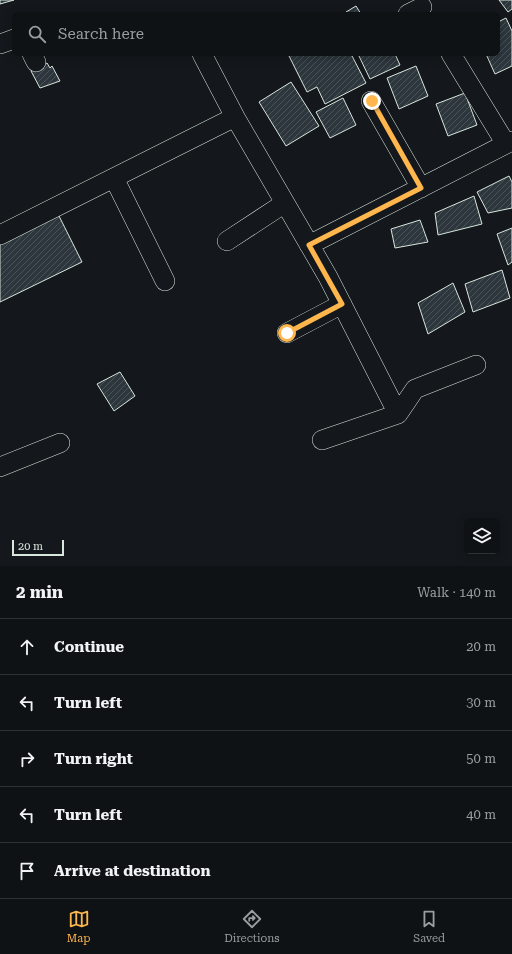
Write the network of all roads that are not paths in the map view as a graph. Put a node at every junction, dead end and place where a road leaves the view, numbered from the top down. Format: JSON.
{"nodes":[{"id":1,"x":12,"y":40,"type":"edge"},
{"id":2,"x":0,"y":44,"type":"edge"},
{"id":3,"x":203,"y":56,"type":"edge"},
{"id":4,"x":452,"y":56,"type":"edge"},
{"id":5,"x":372,"y":101,"type":"dead end"},
{"id":6,"x":235,"y":117,"type":"junction"},
{"id":7,"x":509,"y":143,"type":"edge"},
{"id":8,"x":114,"y":178,"type":"junction"},
{"id":9,"x":421,"y":188,"type":"junction"},
{"id":10,"x":285,"y":203,"type":"junction"},
{"id":11,"x":0,"y":235,"type":"edge"},
{"id":12,"x":227,"y":241,"type":"dead end"},
{"id":13,"x":309,"y":245,"type":"junction"},
{"id":14,"x":165,"y":281,"type":"dead end"},
{"id":15,"x":342,"y":304,"type":"junction"},
{"id":16,"x":287,"y":333,"type":"dead end"},
{"id":17,"x":476,"y":365,"type":"dead end"},
{"id":18,"x":398,"y":414,"type":"junction"},
{"id":19,"x":322,"y":440,"type":"dead end"},
{"id":20,"x":60,"y":443,"type":"dead end"},
{"id":21,"x":0,"y":467,"type":"edge"}],
"edges":[{"from":1,"to":2,"type":"street"},
{"from":3,"to":6,"type":"street"},
{"from":4,"to":7,"type":"street"},
{"from":5,"to":9,"type":"street"},
{"from":6,"to":8,"type":"street"},
{"from":6,"to":10,"type":"street"},
{"from":7,"to":9,"type":"street"},
{"from":8,"to":11,"type":"street"},
{"from":8,"to":14,"type":"street"},
{"from":9,"to":13,"type":"street"},
{"from":10,"to":12,"type":"street"},
{"from":10,"to":13,"type":"street"},
{"from":13,"to":15,"type":"street"},
{"from":15,"to":16,"type":"street"},
{"from":15,"to":18,"type":"street"},
{"from":17,"to":18,"type":"street"},
{"from":18,"to":19,"type":"street"},
{"from":20,"to":21,"type":"street"}]}
